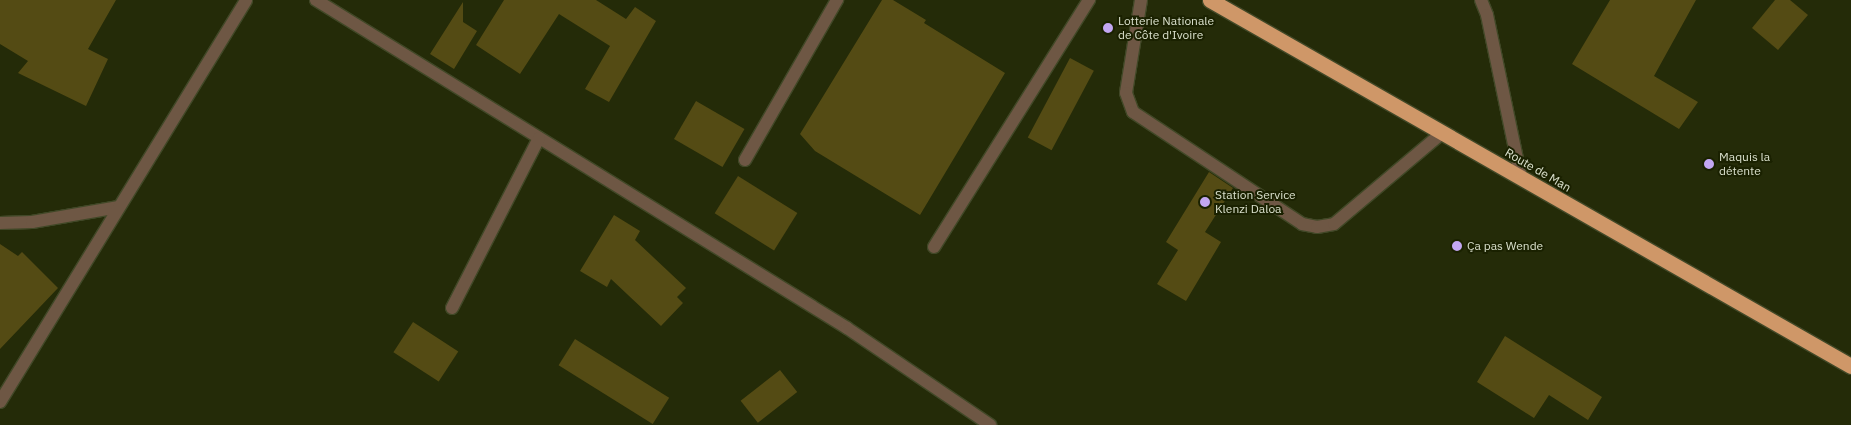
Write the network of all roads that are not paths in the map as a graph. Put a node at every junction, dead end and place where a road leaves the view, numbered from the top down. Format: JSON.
{"nodes":[{"id":1,"x":246,"y":0,"type":"edge"},
{"id":2,"x":316,"y":0,"type":"edge"},
{"id":3,"x":837,"y":0,"type":"edge"},
{"id":4,"x":1089,"y":0,"type":"edge"},
{"id":5,"x":1141,"y":0,"type":"edge"},
{"id":6,"x":1210,"y":0,"type":"edge"},
{"id":7,"x":1481,"y":0,"type":"edge"},
{"id":8,"x":1442,"y":133,"type":"junction"},
{"id":9,"x":539,"y":138,"type":"junction"},
{"id":10,"x":745,"y":160,"type":"dead end"},
{"id":11,"x":1521,"y":178,"type":"junction"},
{"id":12,"x":118,"y":207,"type":"junction"},
{"id":13,"x":0,"y":223,"type":"edge"},
{"id":14,"x":934,"y":247,"type":"dead end"},
{"id":15,"x":452,"y":308,"type":"dead end"},
{"id":16,"x":1851,"y":366,"type":"edge"},
{"id":17,"x":0,"y":402,"type":"edge"},
{"id":18,"x":990,"y":425,"type":"edge"}],
"edges":[{"from":1,"to":12,"type":"street"},
{"from":2,"to":9,"type":"street"},
{"from":3,"to":10,"type":"street"},
{"from":4,"to":14,"type":"street"},
{"from":5,"to":8,"type":"street"},
{"from":6,"to":8,"type":"highway","name":"Route de Man"},
{"from":7,"to":11,"type":"street"},
{"from":8,"to":11,"type":"highway","name":"Route de Man"},
{"from":9,"to":15,"type":"street"},
{"from":9,"to":18,"type":"street"},
{"from":11,"to":16,"type":"highway","name":"Route de Man"},
{"from":12,"to":13,"type":"street"},
{"from":12,"to":17,"type":"street"}]}
